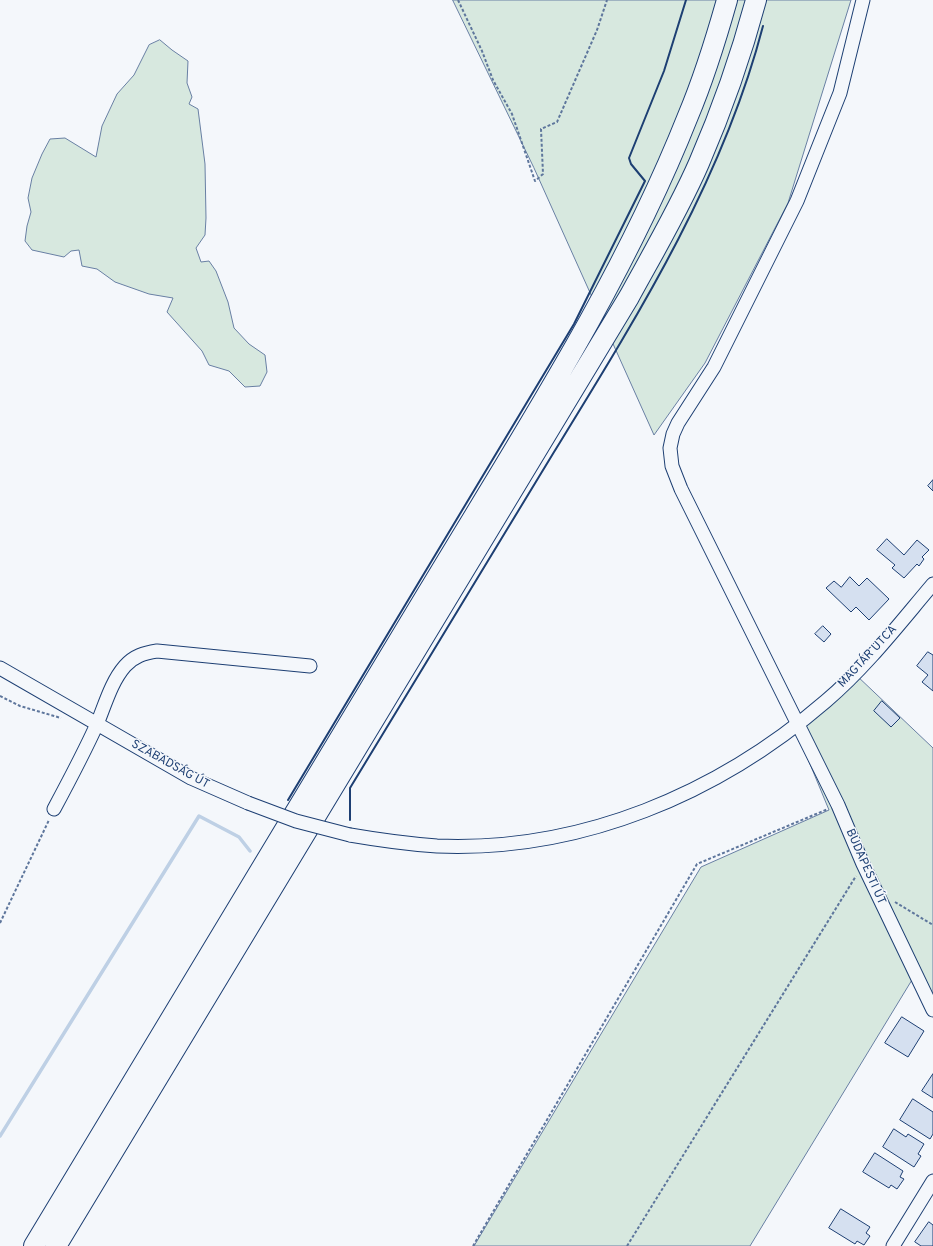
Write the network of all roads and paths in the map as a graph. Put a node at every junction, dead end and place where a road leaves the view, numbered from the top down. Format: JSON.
{"nodes":[{"id":1,"x":458,"y":0,"type":"edge"},
{"id":2,"x":607,"y":0,"type":"edge"},
{"id":3,"x":727,"y":0,"type":"edge"},
{"id":4,"x":756,"y":0,"type":"edge"},
{"id":5,"x":864,"y":2,"type":"edge"},
{"id":6,"x":933,"y":584,"type":"edge"},
{"id":7,"x":310,"y":666,"type":"dead end"},
{"id":8,"x":0,"y":668,"type":"edge"},
{"id":9,"x":97,"y":723,"type":"junction"},
{"id":10,"x":798,"y":724,"type":"junction"},
{"id":11,"x":838,"y":805,"type":"junction"},
{"id":12,"x":54,"y":809,"type":"joint"},
{"id":13,"x":350,"y":835,"type":"joint"},
{"id":14,"x":862,"y":864,"type":"junction"},
{"id":15,"x":894,"y":901,"type":"dead end"},
{"id":16,"x":0,"y":924,"type":"edge"},
{"id":17,"x":933,"y":925,"type":"edge"},
{"id":18,"x":933,"y":1010,"type":"edge"},
{"id":19,"x":933,"y":1181,"type":"edge"},
{"id":20,"x":34,"y":1246,"type":"edge"},
{"id":21,"x":56,"y":1246,"type":"edge"},
{"id":22,"x":472,"y":1246,"type":"edge"},
{"id":23,"x":627,"y":1246,"type":"edge"},
{"id":24,"x":893,"y":1246,"type":"edge"}],
"edges":[{"from":1,"to":2,"type":"path"},
{"from":3,"to":20,"type":"highway"},
{"from":4,"to":21,"type":"highway"},
{"from":5,"to":10,"type":"street","name":"BUDAPESTI ÚT"},
{"from":6,"to":10,"type":"street","name":"MAGTÁR UTCA"},
{"from":7,"to":9,"type":"street"},
{"from":8,"to":9,"type":"street","name":"SZABADSÁG ÚT"},
{"from":9,"to":12,"type":"street"},
{"from":9,"to":13,"type":"street","name":"SZABADSÁG ÚT","bridge":true},
{"from":10,"to":11,"type":"street","name":"BUDAPESTI ÚT"},
{"from":10,"to":13,"type":"street","name":"MAGTÁR UTCA"},
{"from":11,"to":14,"type":"street","name":"BUDAPESTI ÚT"},
{"from":11,"to":22,"type":"path"},
{"from":12,"to":16,"type":"path"},
{"from":14,"to":18,"type":"street","name":"BUDAPESTI ÚT"},
{"from":14,"to":23,"type":"path"},
{"from":15,"to":17,"type":"path"},
{"from":19,"to":24,"type":"street"}]}
